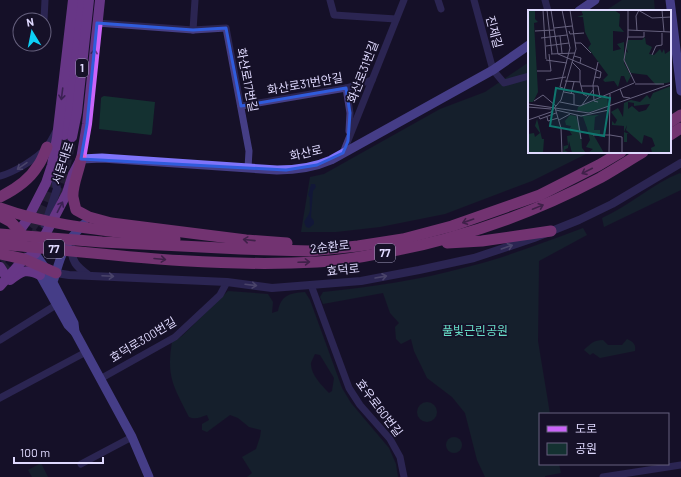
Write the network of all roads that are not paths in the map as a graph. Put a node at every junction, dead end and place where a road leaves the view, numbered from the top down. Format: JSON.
{"nodes":[{"id":1,"x":45,"y":0,"type":"edge"},
{"id":2,"x":73,"y":0,"type":"edge"},
{"id":3,"x":81,"y":0,"type":"edge"},
{"id":4,"x":89,"y":0,"type":"edge"},
{"id":5,"x":100,"y":0,"type":"edge"},
{"id":6,"x":195,"y":0,"type":"edge"},
{"id":7,"x":330,"y":0,"type":"edge"},
{"id":8,"x":404,"y":0,"type":"edge"},
{"id":9,"x":438,"y":0,"type":"edge"},
{"id":10,"x":474,"y":0,"type":"edge"},
{"id":11,"x":545,"y":0,"type":"edge"},
{"id":12,"x":595,"y":0,"type":"edge"},
{"id":13,"x":670,"y":0,"type":"edge"},
{"id":14,"x":441,"y":9,"type":"dead end"},
{"id":15,"x":548,"y":10,"type":"edge"},
{"id":16,"x":580,"y":10,"type":"edge"},
{"id":17,"x":44,"y":12,"type":"edge"},
{"id":18,"x":396,"y":19,"type":"junction"},
{"id":19,"x":97,"y":23,"type":"junction"},
{"id":20,"x":193,"y":30,"type":"junction"},
{"id":21,"x":528,"y":46,"type":"edge"},
{"id":22,"x":493,"y":70,"type":"junction"},
{"id":23,"x":528,"y":76,"type":"edge"},
{"id":24,"x":372,"y":80,"type":"junction"},
{"id":25,"x":346,"y":88,"type":"junction"},
{"id":26,"x":681,"y":91,"type":"edge"},
{"id":27,"x":241,"y":106,"type":"junction"},
{"id":28,"x":681,"y":115,"type":"edge"},
{"id":29,"x":671,"y":121,"type":"edge"},
{"id":30,"x":681,"y":128,"type":"edge"},
{"id":31,"x":65,"y":134,"type":"junction"},
{"id":32,"x":671,"y":134,"type":"edge"},
{"id":33,"x":348,"y":141,"type":"junction"},
{"id":34,"x":47,"y":147,"type":"junction"},
{"id":35,"x":343,"y":153,"type":"junction"},
{"id":36,"x":619,"y":153,"type":"edge"},
{"id":37,"x":641,"y":153,"type":"edge"},
{"id":38,"x":81,"y":159,"type":"junction"},
{"id":39,"x":681,"y":162,"type":"edge"},
{"id":40,"x":52,"y":166,"type":"junction"},
{"id":41,"x":248,"y":168,"type":"junction"},
{"id":42,"x":0,"y":176,"type":"edge"},
{"id":43,"x":0,"y":197,"type":"edge"},
{"id":44,"x":0,"y":208,"type":"edge"},
{"id":45,"x":0,"y":216,"type":"edge"},
{"id":46,"x":27,"y":220,"type":"junction"},
{"id":47,"x":106,"y":226,"type":"junction"},
{"id":48,"x":551,"y":231,"type":"junction"},
{"id":49,"x":20,"y":232,"type":"junction"},
{"id":50,"x":0,"y":234,"type":"edge"},
{"id":51,"x":73,"y":235,"type":"junction"},
{"id":52,"x":433,"y":243,"type":"junction"},
{"id":53,"x":0,"y":244,"type":"edge"},
{"id":54,"x":358,"y":246,"type":"junction"},
{"id":55,"x":241,"y":249,"type":"junction"},
{"id":56,"x":0,"y":254,"type":"edge"},
{"id":57,"x":36,"y":254,"type":"junction"},
{"id":58,"x":24,"y":259,"type":"junction"},
{"id":59,"x":0,"y":267,"type":"edge"},
{"id":60,"x":47,"y":273,"type":"junction"},
{"id":61,"x":88,"y":275,"type":"junction"},
{"id":62,"x":227,"y":282,"type":"junction"},
{"id":63,"x":2,"y":283,"type":"edge"},
{"id":64,"x":311,"y":285,"type":"junction"},
{"id":65,"x":51,"y":294,"type":"junction"},
{"id":66,"x":56,"y":304,"type":"junction"},
{"id":67,"x":75,"y":332,"type":"junction"},
{"id":68,"x":0,"y":340,"type":"edge"},
{"id":69,"x":86,"y":352,"type":"junction"},
{"id":70,"x":100,"y":379,"type":"junction"},
{"id":71,"x":0,"y":398,"type":"edge"},
{"id":72,"x":132,"y":437,"type":"junction"},
{"id":73,"x":81,"y":464,"type":"dead end"},
{"id":74,"x":681,"y":465,"type":"edge"},
{"id":75,"x":149,"y":477,"type":"edge"},
{"id":76,"x":404,"y":477,"type":"edge"},
{"id":77,"x":603,"y":477,"type":"edge"}],
"edges":[{"from":1,"to":17,"type":"street"},
{"from":2,"to":31,"type":"main road","name":"서문대로","one_way":true},
{"from":3,"to":31,"type":"main road","name":"서문대로","number":"1"},
{"from":4,"to":31,"type":"main road","name":"서문대로","number":"1"},
{"from":5,"to":19,"type":"main road","name":"서문대로"},
{"from":6,"to":20,"type":"street"},
{"from":7,"to":18,"type":"street"},
{"from":8,"to":18,"type":"street","name":"화산로31번길"},
{"from":9,"to":14,"type":"street"},
{"from":10,"to":22,"type":"street","name":"진제길"},
{"from":11,"to":15,"type":"street"},
{"from":12,"to":16,"type":"main road"},
{"from":13,"to":26,"type":"main road"},
{"from":18,"to":24,"type":"street","name":"화산로31번길"},
{"from":19,"to":20,"type":"street","name":"화산로17번길"},
{"from":38,"to":19,"type":"main road","name":"서문대로","one_way":true},
{"from":20,"to":27,"type":"street","name":"화산로17번길"},
{"from":21,"to":22,"type":"main road","name":"화산로"},
{"from":22,"to":23,"type":"street"},
{"from":22,"to":35,"type":"main road","name":"화산로"},
{"from":24,"to":25,"type":"street","name":"화산로31번안길"},
{"from":24,"to":33,"type":"street","name":"화산로31번길"},
{"from":25,"to":27,"type":"street","name":"화산로31번안길"},
{"from":25,"to":33,"type":"street"},
{"from":27,"to":41,"type":"street","name":"화산로17번길"},
{"from":28,"to":29,"type":"highway"},
{"from":30,"to":32,"type":"highway"},
{"from":31,"to":34,"type":"street"},
{"from":31,"to":40,"type":"main road","name":"서문대로"},
{"from":33,"to":35,"type":"street","name":"화산로31번길"},
{"from":34,"to":42,"type":"street","one_way":true},
{"from":34,"to":43,"type":"highway"},
{"from":35,"to":41,"type":"main road","name":"화산로"},
{"from":36,"to":54,"type":"highway","name":"2순환로","number":"77","one_way":true},
{"from":52,"to":37,"type":"highway","name":"2순환로","number":"77","one_way":true},
{"from":38,"to":41,"type":"main road","name":"화산로"},
{"from":38,"to":47,"type":"highway"},
{"from":57,"to":38,"type":"main road","name":"서문대로","one_way":true},
{"from":39,"to":48,"type":"street","name":"효덕로"},
{"from":40,"to":46,"type":"main road","name":"서문대로"},
{"from":40,"to":57,"type":"street"},
{"from":44,"to":47,"type":"highway"},
{"from":45,"to":49,"type":"highway"},
{"from":46,"to":49,"type":"main road","name":"서문대로"},
{"from":46,"to":57,"type":"main road"},
{"from":47,"to":51,"type":"main road"},
{"from":54,"to":47,"type":"highway","one_way":true},
{"from":47,"to":55,"type":"highway"},
{"from":48,"to":52,"type":"highway"},
{"from":64,"to":48,"type":"street","name":"효덕로","one_way":true},
{"from":49,"to":56,"type":"main road","name":"서문대로"},
{"from":49,"to":57,"type":"main road"},
{"from":50,"to":55,"type":"highway","name":"2순환로","number":"77"},
{"from":51,"to":60,"type":"main road"},
{"from":51,"to":61,"type":"street"},
{"from":53,"to":52,"type":"highway","name":"2순환로","number":"77","one_way":true},
{"from":54,"to":55,"type":"highway","name":"2순환로","number":"77"},
{"from":56,"to":58,"type":"highway"},
{"from":57,"to":58,"type":"main road"},
{"from":57,"to":60,"type":"main road"},
{"from":57,"to":60,"type":"street"},
{"from":58,"to":60,"type":"highway"},
{"from":58,"to":63,"type":"main road"},
{"from":59,"to":63,"type":"main road"},
{"from":60,"to":61,"type":"street","name":"효덕로"},
{"from":60,"to":63,"type":"main road"},
{"from":60,"to":65,"type":"main road"},
{"from":60,"to":65,"type":"main road"},
{"from":60,"to":67,"type":"main road"},
{"from":61,"to":62,"type":"street","name":"효덕로","one_way":true},
{"from":62,"to":64,"type":"street","name":"효덕로","one_way":true},
{"from":62,"to":70,"type":"street","name":"효덕로300번길"},
{"from":64,"to":76,"type":"street","name":"효우로60번길"},
{"from":65,"to":66,"type":"main road"},
{"from":66,"to":67,"type":"main road"},
{"from":66,"to":68,"type":"street"},
{"from":67,"to":69,"type":"main road"},
{"from":69,"to":70,"type":"main road"},
{"from":69,"to":71,"type":"street"},
{"from":70,"to":72,"type":"main road"},
{"from":72,"to":73,"type":"street"},
{"from":72,"to":75,"type":"main road"},
{"from":74,"to":77,"type":"street"}]}
